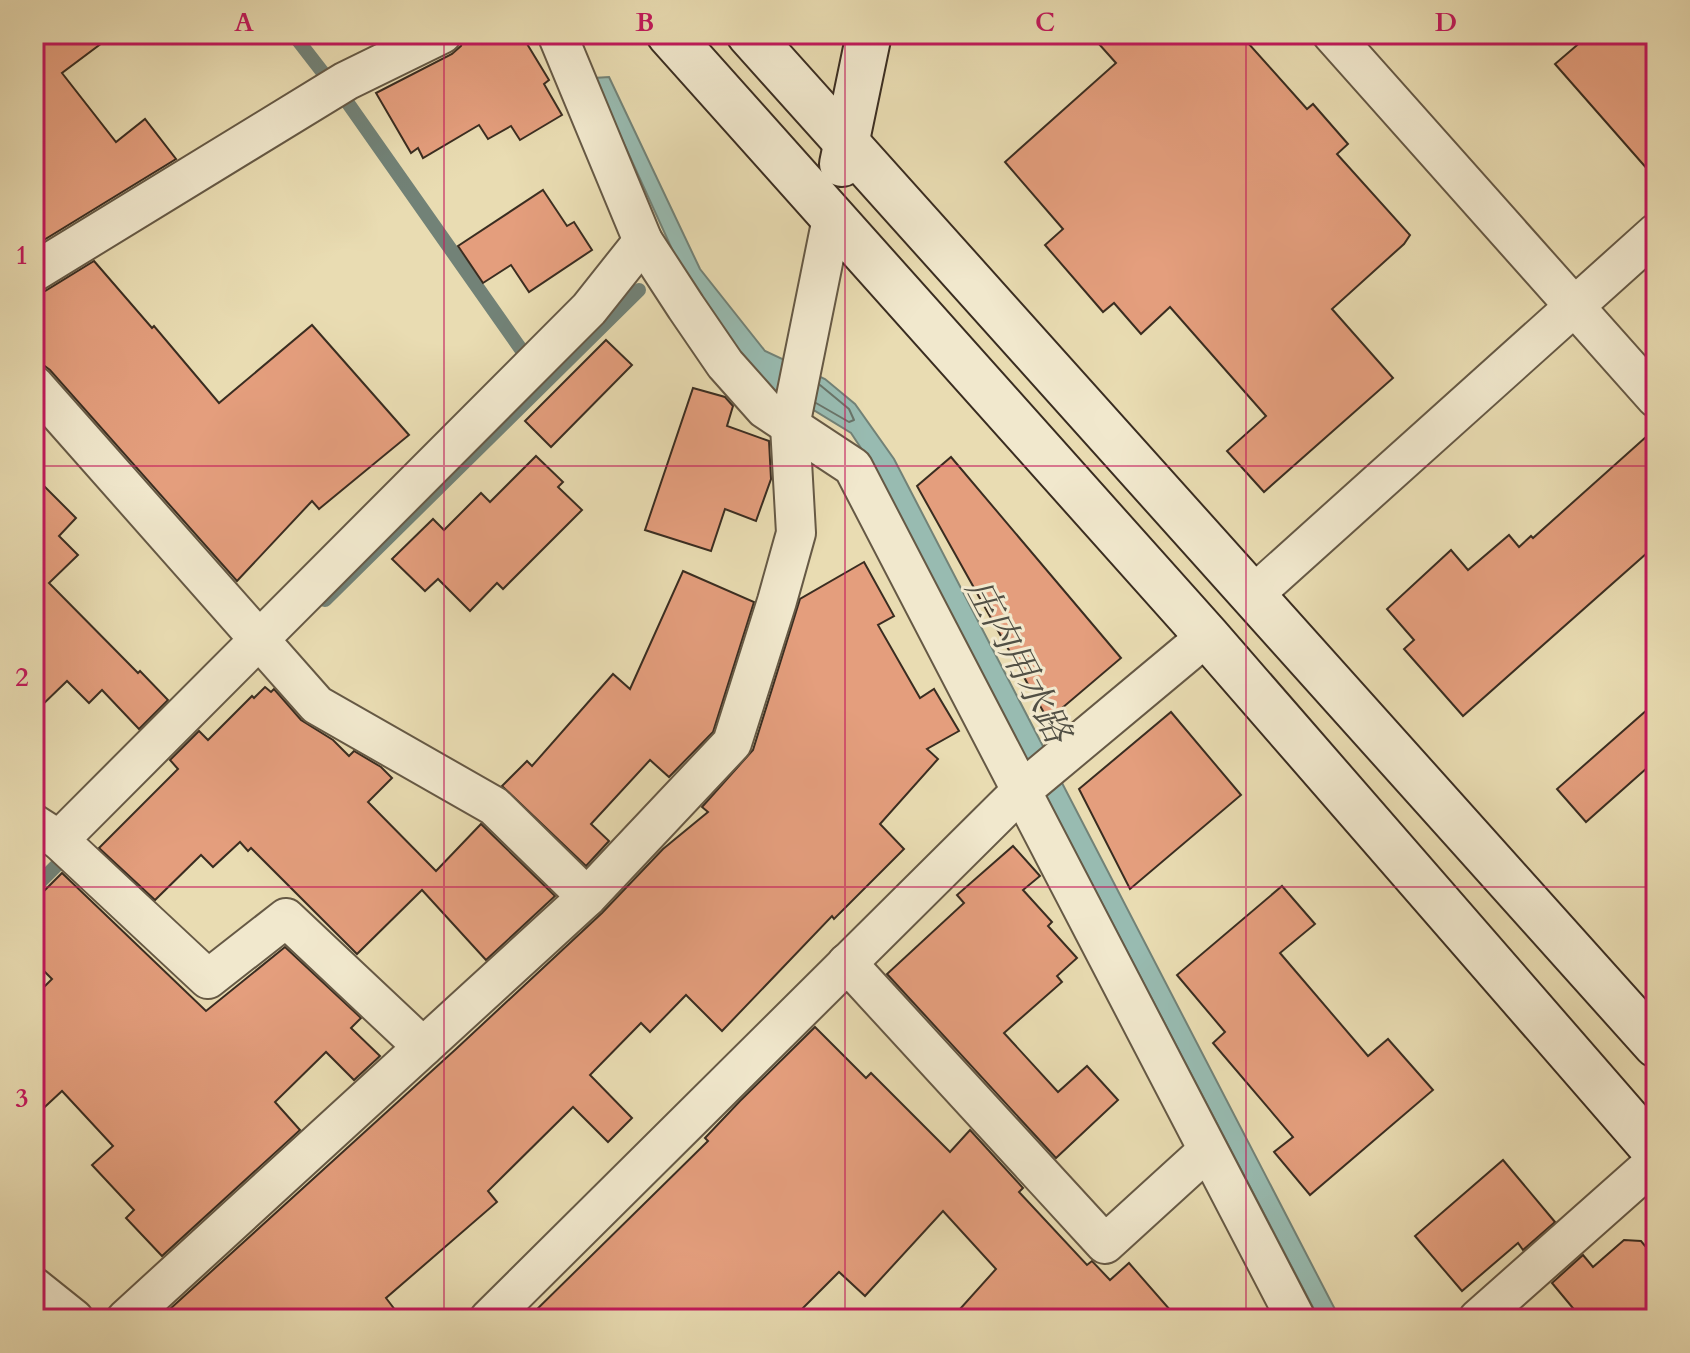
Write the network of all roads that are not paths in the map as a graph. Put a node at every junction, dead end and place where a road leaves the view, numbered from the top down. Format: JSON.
{"nodes":[{"id":1,"x":442,"y":34,"type":"edge"},
{"id":2,"x":557,"y":34,"type":"edge"},
{"id":3,"x":669,"y":34,"type":"edge"},
{"id":4,"x":749,"y":34,"type":"edge"},
{"id":5,"x":869,"y":34,"type":"edge"},
{"id":6,"x":1332,"y":34,"type":"edge"},
{"id":7,"x":846,"y":143,"type":"junction"},
{"id":8,"x":832,"y":218,"type":"junction"},
{"id":9,"x":1656,"y":233,"type":"edge"},
{"id":10,"x":643,"y":241,"type":"junction"},
{"id":11,"x":34,"y":272,"type":"edge"},
{"id":12,"x":1574,"y":305,"type":"junction"},
{"id":13,"x":34,"y":385,"type":"edge"},
{"id":14,"x":1656,"y":398,"type":"edge"},
{"id":15,"x":792,"y":418,"type":"junction"},
{"id":16,"x":1251,"y":597,"type":"junction"},
{"id":17,"x":1207,"y":636,"type":"junction"},
{"id":18,"x":259,"y":641,"type":"junction"},
{"id":19,"x":1036,"y":779,"type":"junction"},
{"id":20,"x":46,"y":832,"type":"edge"},
{"id":21,"x":587,"y":897,"type":"junction"},
{"id":22,"x":847,"y":963,"type":"junction"},
{"id":23,"x":1656,"y":1045,"type":"edge"},
{"id":24,"x":423,"y":1047,"type":"junction"},
{"id":25,"x":1207,"y":1151,"type":"junction"},
{"id":26,"x":1656,"y":1152,"type":"edge"},
{"id":27,"x":1656,"y":1161,"type":"edge"},
{"id":28,"x":34,"y":1287,"type":"edge"},
{"id":29,"x":74,"y":1319,"type":"edge"},
{"id":30,"x":126,"y":1319,"type":"edge"},
{"id":31,"x":489,"y":1319,"type":"edge"},
{"id":32,"x":1296,"y":1319,"type":"edge"},
{"id":33,"x":1478,"y":1319,"type":"edge"}],
"edges":[{"from":1,"to":11,"type":"street"},
{"from":2,"to":10,"type":"street"},
{"from":3,"to":8,"type":"street"},
{"from":4,"to":7,"type":"street"},
{"from":5,"to":7,"type":"street"},
{"from":6,"to":12,"type":"street"},
{"from":7,"to":8,"type":"street"},
{"from":7,"to":16,"type":"street"},
{"from":8,"to":15,"type":"street"},
{"from":8,"to":17,"type":"street"},
{"from":9,"to":12,"type":"street"},
{"from":10,"to":15,"type":"street"},
{"from":10,"to":18,"type":"street"},
{"from":12,"to":14,"type":"street"},
{"from":12,"to":16,"type":"street"},
{"from":13,"to":18,"type":"street"},
{"from":15,"to":19,"type":"street"},
{"from":15,"to":21,"type":"street"},
{"from":16,"to":23,"type":"street"},
{"from":17,"to":19,"type":"street"},
{"from":17,"to":26,"type":"street"},
{"from":18,"to":20,"type":"street"},
{"from":18,"to":21,"type":"street"},
{"from":19,"to":22,"type":"street"},
{"from":19,"to":25,"type":"street"},
{"from":20,"to":24,"type":"street"},
{"from":21,"to":24,"type":"street"},
{"from":22,"to":25,"type":"street"},
{"from":22,"to":31,"type":"street"},
{"from":24,"to":30,"type":"street"},
{"from":25,"to":32,"type":"street"},
{"from":27,"to":33,"type":"street"},
{"from":28,"to":29,"type":"street"}]}
